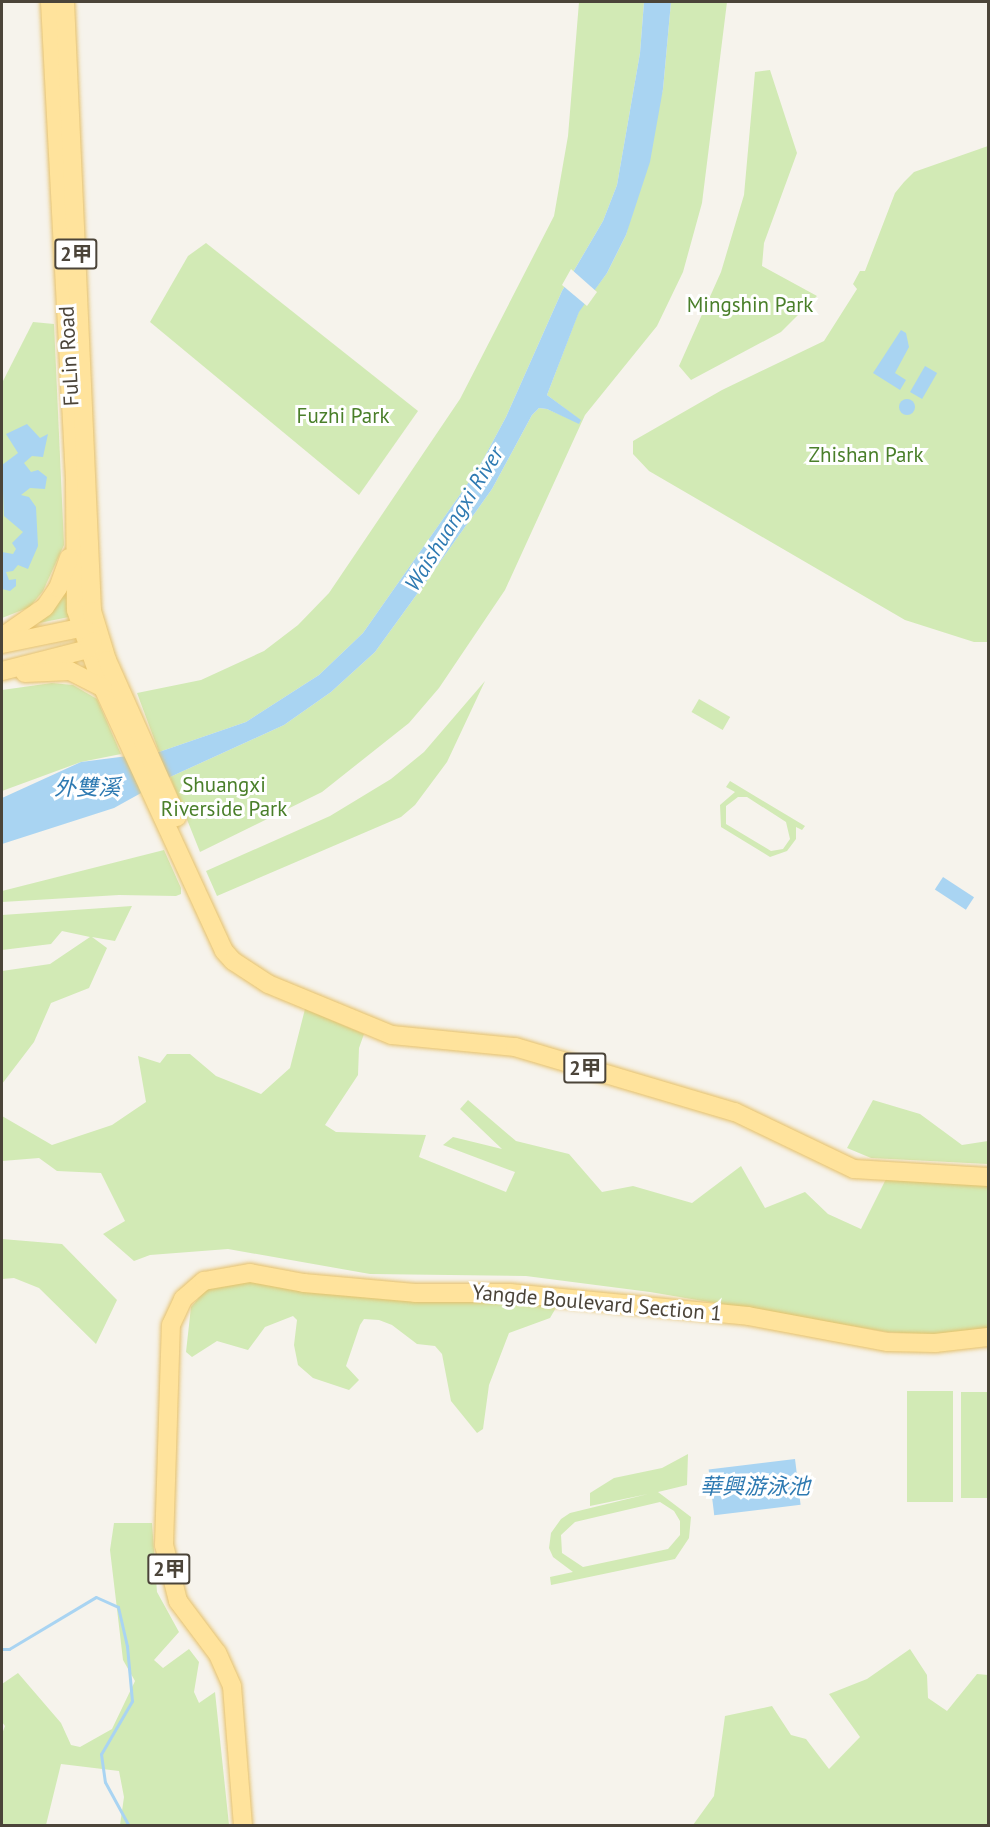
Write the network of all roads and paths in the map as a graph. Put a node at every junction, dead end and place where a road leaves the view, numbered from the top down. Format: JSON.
{"nodes":[{"id":1,"x":50,"y":2,"type":"edge"},
{"id":2,"x":64,"y":2,"type":"edge"},
{"id":3,"x":75,"y":542,"type":"junction"},
{"id":4,"x":80,"y":628,"type":"junction"},
{"id":5,"x":2,"y":637,"type":"edge"},
{"id":6,"x":93,"y":642,"type":"junction"},
{"id":7,"x":2,"y":644,"type":"edge"},
{"id":8,"x":2,"y":671,"type":"edge"},
{"id":9,"x":103,"y":688,"type":"junction"},
{"id":10,"x":119,"y":701,"type":"junction"},
{"id":11,"x":988,"y":1177,"type":"edge"},
{"id":12,"x":988,"y":1337,"type":"edge"},
{"id":13,"x":243,"y":1826,"type":"edge"}],
"edges":[{"from":1,"to":3,"type":"main road","name":"FuLin Road","number":"2甲"},
{"from":2,"to":6,"type":"main road","name":"FuLin Road","number":"2甲"},
{"from":3,"to":4,"type":"main road","name":"FuLin Road","number":"2甲"},
{"from":3,"to":5,"type":"main road"},
{"from":4,"to":6,"type":"main road"},
{"from":4,"to":7,"type":"main road"},
{"from":6,"to":8,"type":"main road"},
{"from":6,"to":9,"type":"main road","name":"FuLin Road","number":"2甲"},
{"from":6,"to":10,"type":"main road","name":"FuLin Road","number":"2甲"},
{"from":8,"to":9,"type":"main road"},
{"from":9,"to":10,"type":"main road","name":"FuLin Road","number":"2甲"},
{"from":10,"to":11,"type":"main road","number":"2甲"},
{"from":12,"to":13,"type":"main road","name":"Yangde Boulevard Section 1","number":"2甲"}]}
